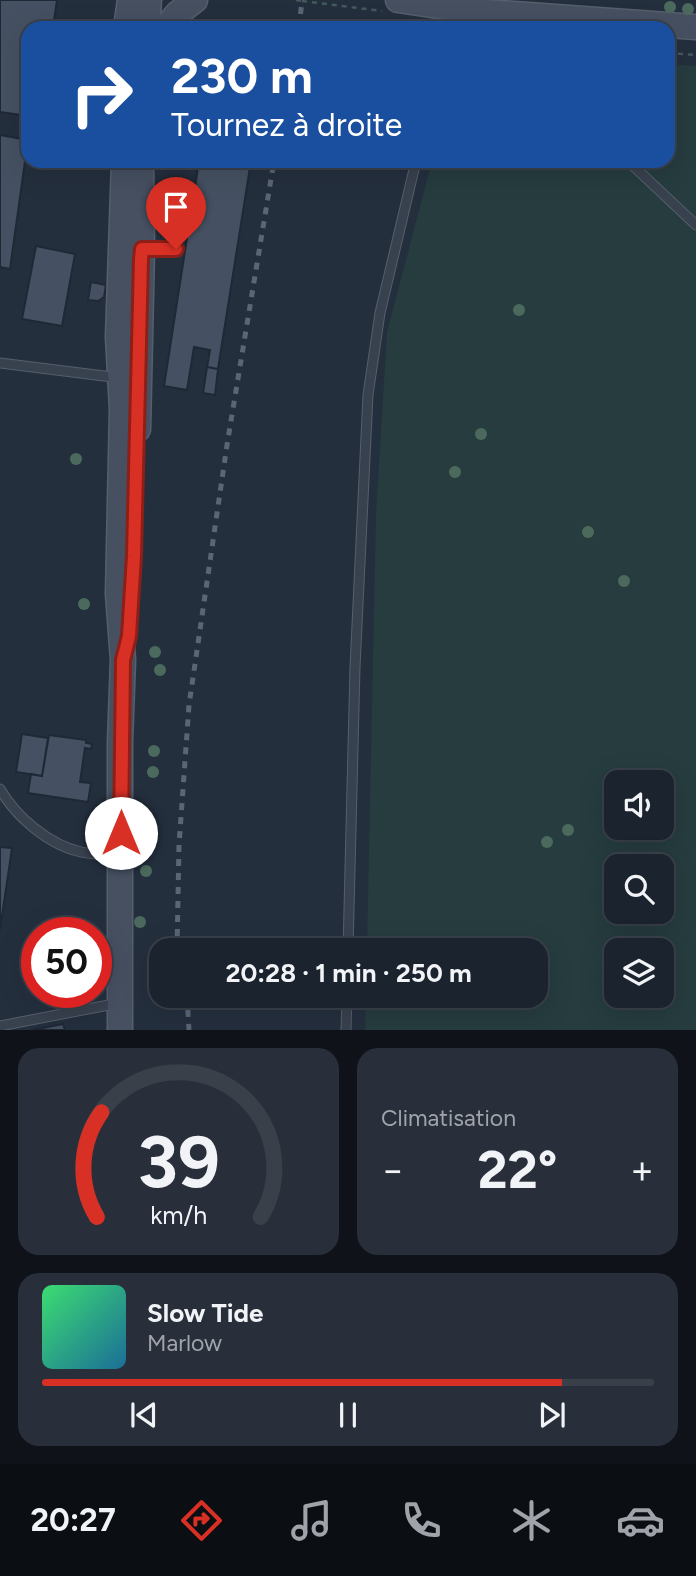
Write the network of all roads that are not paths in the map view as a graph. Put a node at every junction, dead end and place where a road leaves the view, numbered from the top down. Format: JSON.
{"nodes":[{"id":1,"x":130,"y":0,"type":"edge"},
{"id":2,"x":149,"y":0,"type":"edge"},
{"id":3,"x":195,"y":0,"type":"edge"},
{"id":4,"x":391,"y":6,"type":"edge"},
{"id":5,"x":458,"y":16,"type":"edge"},
{"id":6,"x":127,"y":21,"type":"edge"},
{"id":7,"x":147,"y":21,"type":"edge"},
{"id":8,"x":171,"y":21,"type":"edge"},
{"id":9,"x":614,"y":21,"type":"edge"},
{"id":10,"x":675,"y":25,"type":"edge"},
{"id":11,"x":696,"y":27,"type":"edge"},
{"id":12,"x":126,"y":168,"type":"edge"},
{"id":13,"x":129,"y":168,"type":"edge"},
{"id":14,"x":141,"y":168,"type":"edge"},
{"id":15,"x":414,"y":168,"type":"edge"},
{"id":16,"x":635,"y":168,"type":"edge"},
{"id":17,"x":696,"y":225,"type":"edge"},
{"id":18,"x":142,"y":249,"type":"junction"},
{"id":19,"x":176,"y":249,"type":"dead end"},
{"id":20,"x":0,"y":363,"type":"edge"},
{"id":21,"x":129,"y":378,"type":"junction"},
{"id":22,"x":0,"y":789,"type":"edge"},
{"id":23,"x":121,"y":855,"type":"junction"},
{"id":24,"x":348,"y":938,"type":"edge"},
{"id":25,"x":120,"y":1002,"type":"junction"},
{"id":26,"x":347,"y":1008,"type":"edge"},
{"id":27,"x":0,"y":1026,"type":"edge"},
{"id":28,"x":120,"y":1030,"type":"edge"},
{"id":29,"x":346,"y":1030,"type":"edge"}],
"edges":[{"from":1,"to":6,"type":"main road"},
{"from":2,"to":7,"type":"main road"},
{"from":3,"to":8,"type":"main road"},
{"from":4,"to":5,"type":"main road"},
{"from":5,"to":9,"type":"main road"},
{"from":10,"to":11,"type":"main road"},
{"from":12,"to":21,"type":"main road"},
{"from":13,"to":18,"type":"lane"},
{"from":14,"to":18,"type":"main road"},
{"from":15,"to":24,"type":"lane"},
{"from":16,"to":17,"type":"lane"},
{"from":18,"to":19,"type":"lane"},
{"from":18,"to":21,"type":"main road"},
{"from":20,"to":21,"type":"lane"},
{"from":21,"to":23,"type":"main road"},
{"from":22,"to":23,"type":"lane"},
{"from":23,"to":25,"type":"main road"},
{"from":25,"to":27,"type":"lane"},
{"from":25,"to":28,"type":"main road"},
{"from":26,"to":29,"type":"lane"}]}
